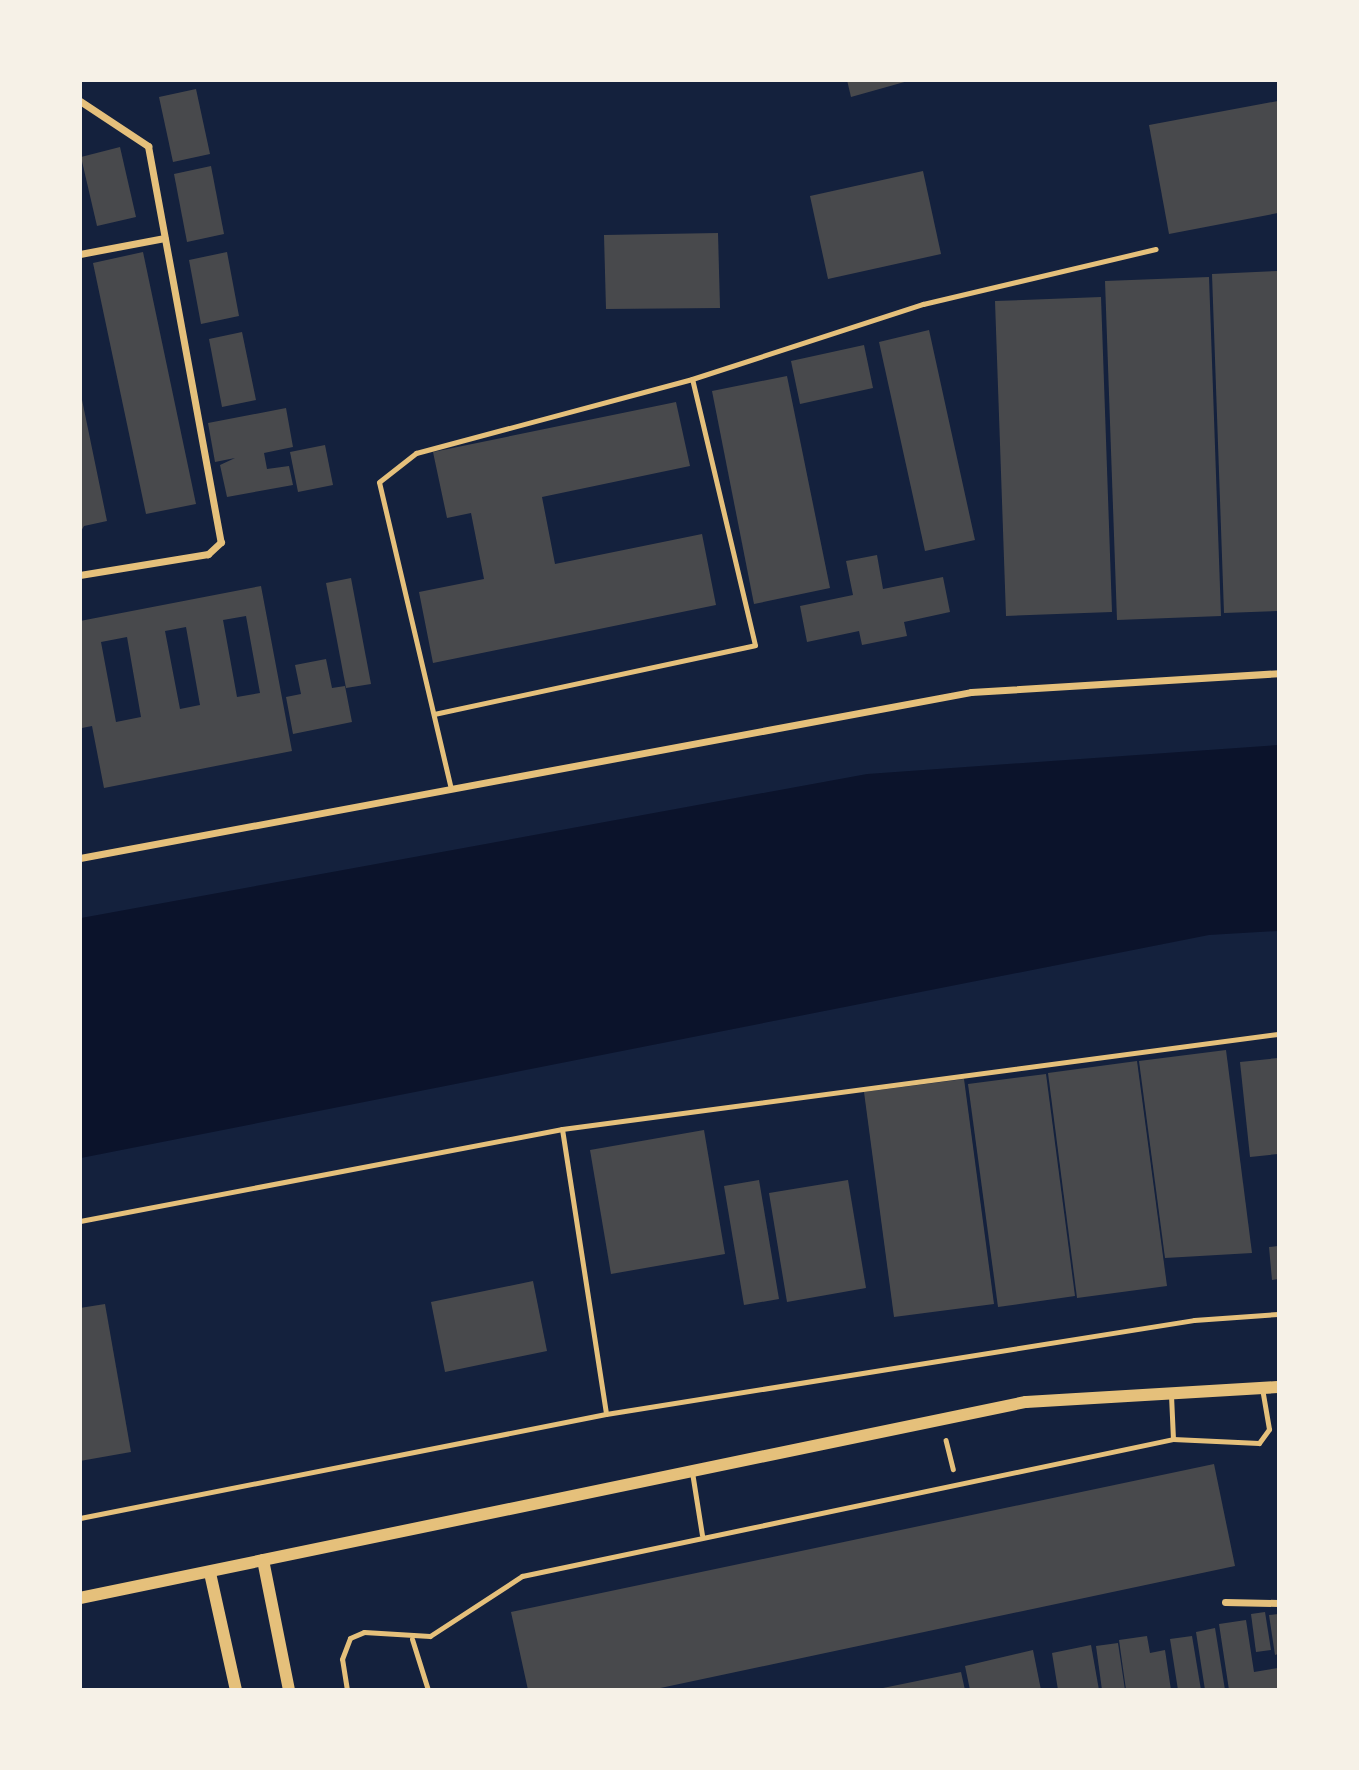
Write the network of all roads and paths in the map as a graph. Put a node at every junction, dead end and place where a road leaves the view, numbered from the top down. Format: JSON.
{"nodes":[{"id":1,"x":80,"y":101,"type":"edge"},
{"id":2,"x":165,"y":238,"type":"junction"},
{"id":3,"x":1156,"y":249,"type":"dead end"},
{"id":4,"x":80,"y":254,"type":"edge"},
{"id":5,"x":692,"y":379,"type":"junction"},
{"id":6,"x":80,"y":575,"type":"edge"},
{"id":7,"x":1279,"y":673,"type":"edge"},
{"id":8,"x":434,"y":715,"type":"junction"},
{"id":9,"x":452,"y":790,"type":"junction"},
{"id":10,"x":80,"y":858,"type":"edge"},
{"id":11,"x":1279,"y":1034,"type":"edge"},
{"id":12,"x":562,"y":1129,"type":"junction"},
{"id":13,"x":80,"y":1221,"type":"edge"},
{"id":14,"x":1279,"y":1314,"type":"edge"},
{"id":15,"x":1279,"y":1387,"type":"edge"},
{"id":16,"x":1262,"y":1388,"type":"junction"},
{"id":17,"x":1171,"y":1395,"type":"junction"},
{"id":18,"x":606,"y":1414,"type":"junction"},
{"id":19,"x":941,"y":1419,"type":"junction"},
{"id":20,"x":1173,"y":1439,"type":"junction"},
{"id":21,"x":691,"y":1468,"type":"junction"},
{"id":22,"x":957,"y":1483,"type":"junction"},
{"id":23,"x":80,"y":1518,"type":"edge"},
{"id":24,"x":702,"y":1535,"type":"junction"},
{"id":25,"x":263,"y":1560,"type":"junction"},
{"id":26,"x":210,"y":1573,"type":"junction"},
{"id":27,"x":80,"y":1598,"type":"edge"},
{"id":28,"x":1225,"y":1602,"type":"dead end"},
{"id":29,"x":1279,"y":1603,"type":"edge"},
{"id":30,"x":412,"y":1639,"type":"junction"},
{"id":31,"x":236,"y":1689,"type":"edge"},
{"id":32,"x":289,"y":1689,"type":"edge"},
{"id":33,"x":347,"y":1689,"type":"edge"},
{"id":34,"x":428,"y":1689,"type":"edge"}],
"edges":[{"from":1,"to":2,"type":"street"},
{"from":2,"to":4,"type":"street"},
{"from":2,"to":6,"type":"street"},
{"from":3,"to":5,"type":"lane"},
{"from":5,"to":8,"type":"lane"},
{"from":5,"to":8,"type":"lane"},
{"from":7,"to":9,"type":"street"},
{"from":8,"to":9,"type":"lane"},
{"from":9,"to":10,"type":"street"},
{"from":11,"to":12,"type":"lane"},
{"from":12,"to":13,"type":"lane"},
{"from":12,"to":18,"type":"lane"},
{"from":14,"to":18,"type":"lane"},
{"from":15,"to":16,"type":"street"},
{"from":16,"to":17,"type":"street"},
{"from":16,"to":20,"type":"lane"},
{"from":17,"to":19,"type":"street"},
{"from":17,"to":20,"type":"lane"},
{"from":18,"to":23,"type":"lane"},
{"from":19,"to":21,"type":"street"},
{"from":19,"to":22,"type":"path"},
{"from":20,"to":22,"type":"lane"},
{"from":21,"to":24,"type":"lane"},
{"from":21,"to":25,"type":"street"},
{"from":22,"to":24,"type":"lane"},
{"from":24,"to":30,"type":"lane"},
{"from":25,"to":26,"type":"street"},
{"from":25,"to":32,"type":"street"},
{"from":26,"to":27,"type":"street"},
{"from":26,"to":31,"type":"street"},
{"from":28,"to":29,"type":"street"},
{"from":30,"to":33,"type":"lane"},
{"from":30,"to":34,"type":"lane"}]}
